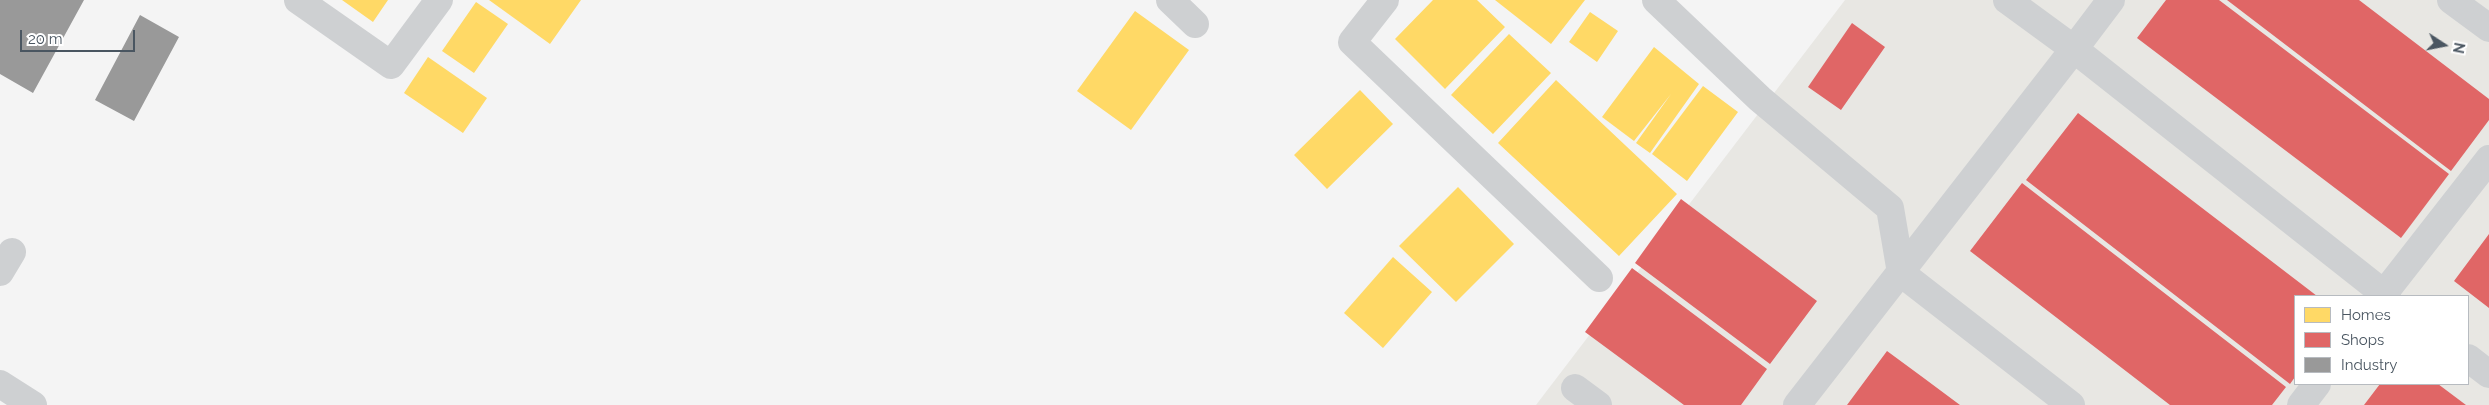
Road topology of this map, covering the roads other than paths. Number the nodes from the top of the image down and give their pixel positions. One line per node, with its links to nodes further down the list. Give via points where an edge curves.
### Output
1 (298, 0): 2 (street, via 391,65)
2 (439, 0)
3 (1170, 0): 9 (street)
4 (1385, 0): 14 (street, via 1352,42)
5 (1656, 0): 13 (street, via 1760,100 1890,208)
6 (2007, 0): 11 (street)
7 (2111, 0): 11 (street)
8 (2451, 0): 10 (street)
9 (1195, 24)
10 (2489, 28)
11 (2074, 49): 13 (street); 15 (street)
12 (2489, 159): 15 (street)
13 (1901, 273): 23 (street); 24 (street)
14 (1599, 278)
15 (2385, 295)
16 (2469, 359): 17 (street)
17 (2489, 374)
18 (0, 384): 21 (street)
19 (2316, 385): 25 (street)
20 (1575, 388): 22 (street)
21 (33, 405)
22 (1598, 405)
23 (1797, 405)
24 (2071, 405)
25 (2301, 405)

